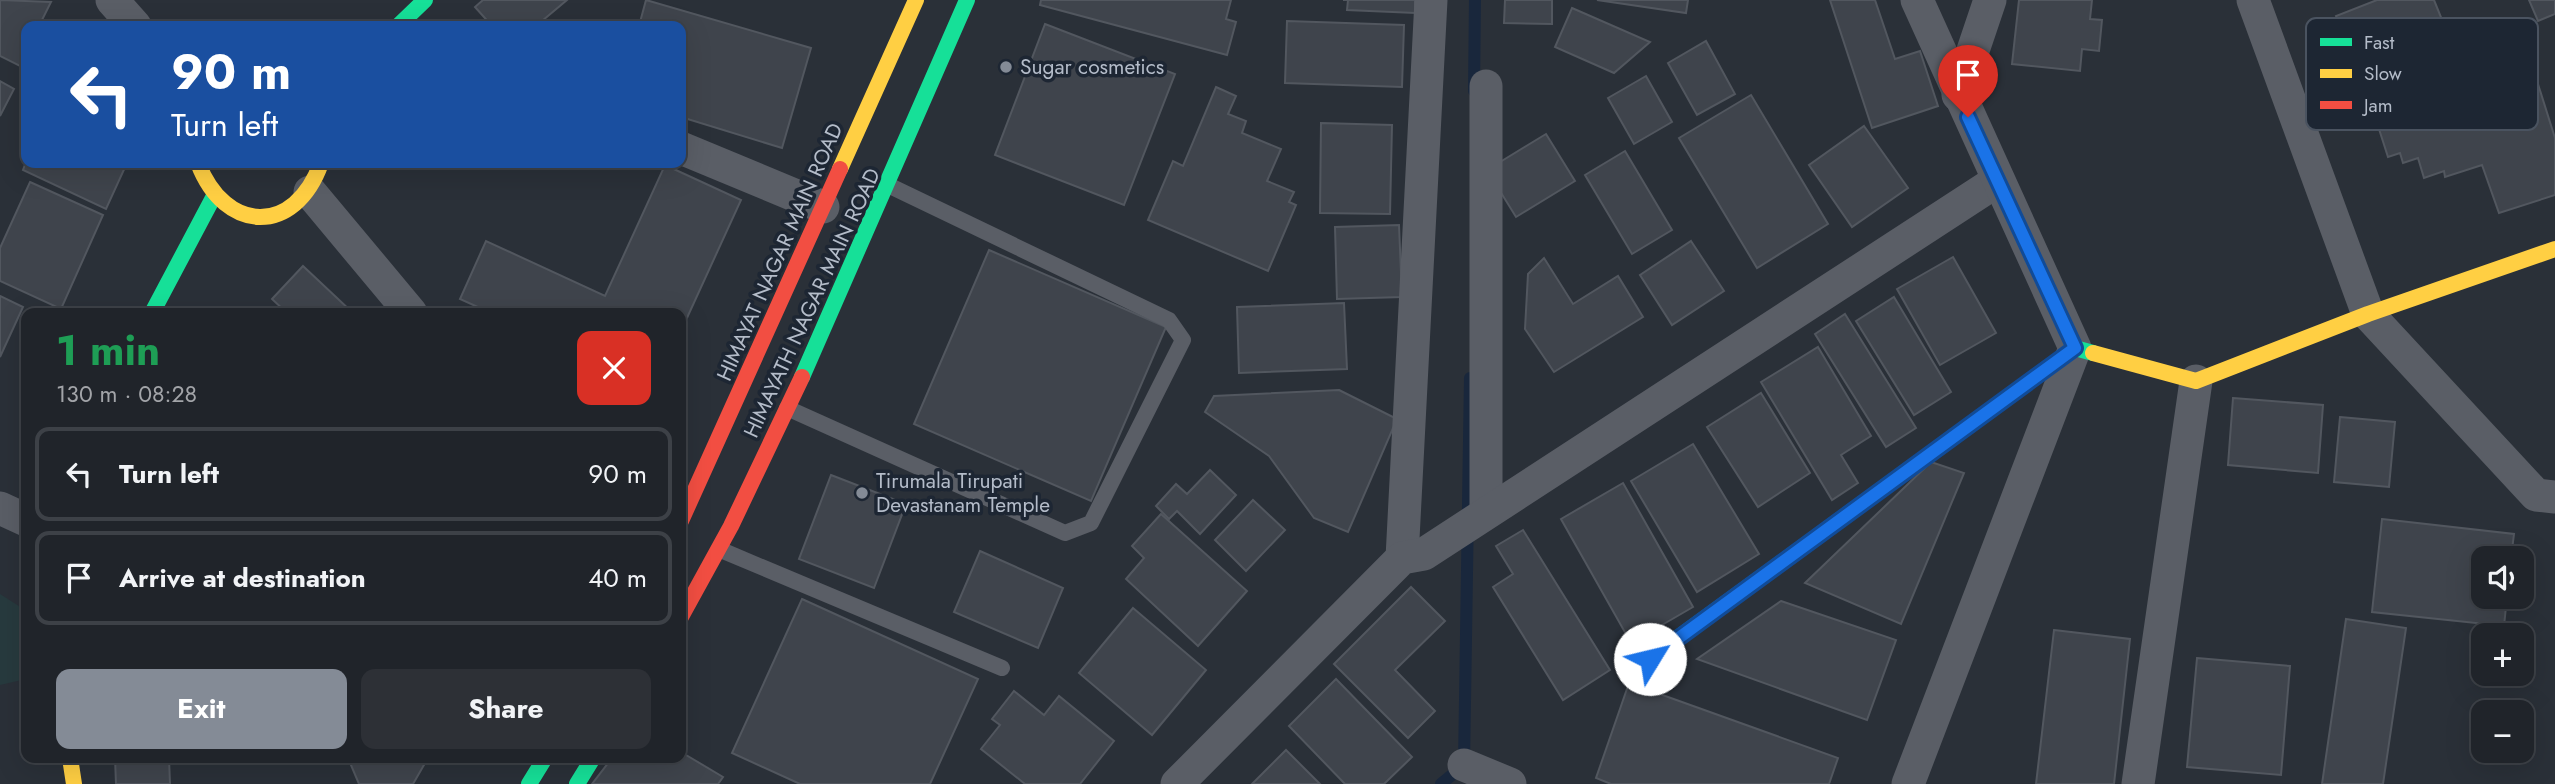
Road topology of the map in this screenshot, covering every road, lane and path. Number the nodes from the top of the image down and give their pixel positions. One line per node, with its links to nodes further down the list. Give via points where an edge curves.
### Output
1 (112, 0): 9 (street)
2 (425, 0): 10 (street)
3 (916, 0): 19 (street, HIMAYAT NAGAR MAIN ROAD)
4 (967, 0): 17 (street, HIMAYATH NAGAR MAIN ROAD)
5 (1431, 0): 33 (street)
6 (1917, 0): 12 (street)
7 (1990, 0): 12 (street)
8 (2253, 0): 23 (street)
9 (131, 21)
10 (403, 21)
11 (1486, 86): 30 (street)
12 (1958, 95): 16 (street)
13 (686, 150): 19 (street)
14 (200, 168): 18 (street)
15 (316, 177): 18 (street, via 298,205 281,214 238,214); 22 (street)
16 (1997, 181): 24 (street); 30 (street)
17 (890, 186): 26 (street, HIMAYATH NAGAR MAIN ROAD); 26 (lane, via 1169,320 1182,340 1091,523 1065,533)
18 (214, 196): 21 (street)
19 (823, 206): 27 (street, HIMAYAT NAGAR MAIN ROAD)
20 (2555, 249): 23 (street)
21 (155, 308)
22 (408, 308)
23 (2368, 314): 25 (street); 28 (street, via 2536,495)
24 (2075, 348): 25 (street); 35 (street); 46 (street)
25 (2196, 381): 47 (street)
26 (787, 408): 32 (street, HIMAYATH NAGAR MAIN ROAD)
27 (689, 483)
28 (2555, 497)
29 (0, 508): 31 (street)
30 (1486, 512): 33 (street)
31 (21, 518)
32 (721, 550): 34 (street, HIMAYATH NAGAR MAIN ROAD); 36 (lane)
33 (1413, 556): 44 (street)
34 (686, 609)
35 (1650, 659)
36 (1002, 668)
37 (71, 763): 41 (street)
38 (542, 763): 42 (street)
39 (590, 763): 43 (street)
40 (1464, 765): 45 (street)
41 (74, 784)
42 (529, 784)
43 (577, 784)
44 (1177, 784)
45 (1510, 784)
46 (1908, 784)
47 (2138, 784)

